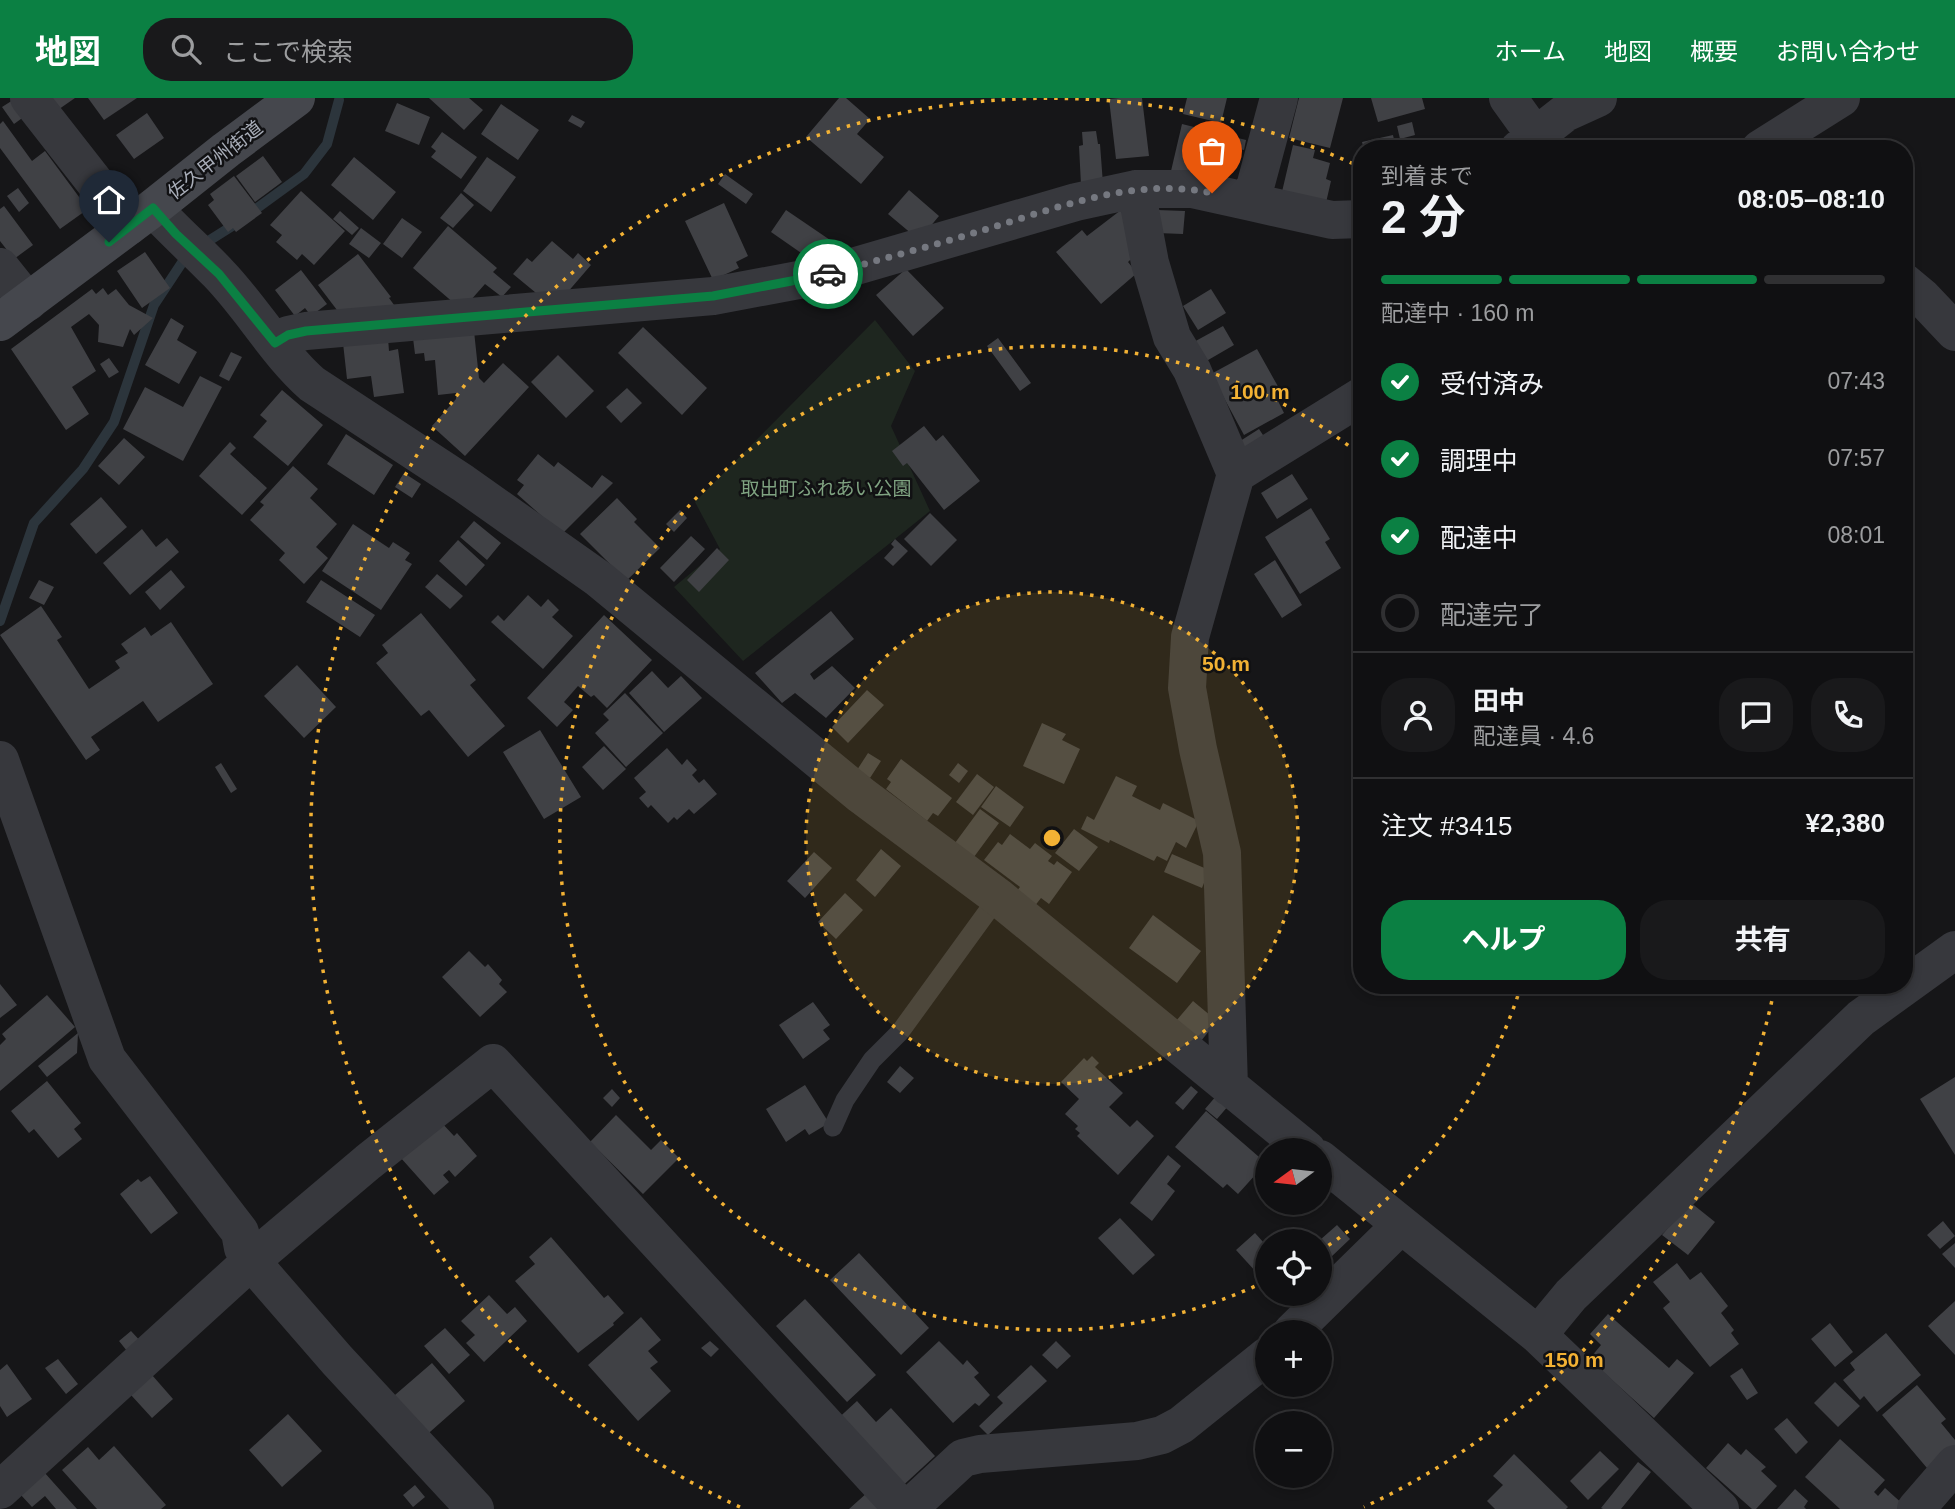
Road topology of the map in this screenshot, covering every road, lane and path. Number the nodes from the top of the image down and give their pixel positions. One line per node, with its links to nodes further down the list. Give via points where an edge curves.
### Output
1 (29, 98): 12 (street)
2 (296, 98): 12 (street, 佐久甲州街道)
3 (1279, 98): 11 (street)
4 (1508, 98): 7 (street)
5 (1598, 98): 8 (street, via 1565,113)
6 (1841, 98): 9 (street)
7 (1526, 140)
8 (1531, 140)
9 (1774, 140)
10 (1136, 189): 11 (street, via 1192,189); 18 (street, via 825,275 713,296 306,331); 20 (street, via 1150,263 1172,337 1192,370)
11 (1251, 202): 13 (street, via 1332,220)
12 (141, 217): 16 (street, 佐久甲州街道); 18 (street, via 176,234 219,274)
13 (1353, 219)
14 (0, 267): 16 (street)
15 (1913, 290): 17 (street)
16 (14, 312)
17 (1955, 332)
18 (275, 343): 22 (street, via 312,384 599,579 861,795)
19 (1353, 402): 20 (street)
20 (1236, 474): 26 (street, via 1190,637 1187,688 1222,853)
21 (1, 758): 31 (street, via 107,1059 240,1232)
22 (998, 897): 26 (street); 27 (lane, via 900,1032 872,1060)
23 (1955, 950): 24 (street)
24 (1913, 980)
25 (1894, 994): 33 (street, via 1861,1018 1571,1295)
26 (1229, 1087): 28 (street)
27 (832, 1127)
28 (1292, 1138)
29 (1332, 1169): 30 (street)
30 (1401, 1225): 32 (street); 33 (street)
31 (251, 1261): 36 (street); 37 (street); 38 (street, via 493,1063)
32 (1304, 1320)
33 (1538, 1335): 39 (street)
34 (1255, 1366): 38 (street, via 1162,1435 963,1458)
35 (1955, 1464): 40 (street)
36 (0, 1490)
37 (475, 1509)
38 (905, 1509)
39 (1720, 1509)
40 (1916, 1509)

